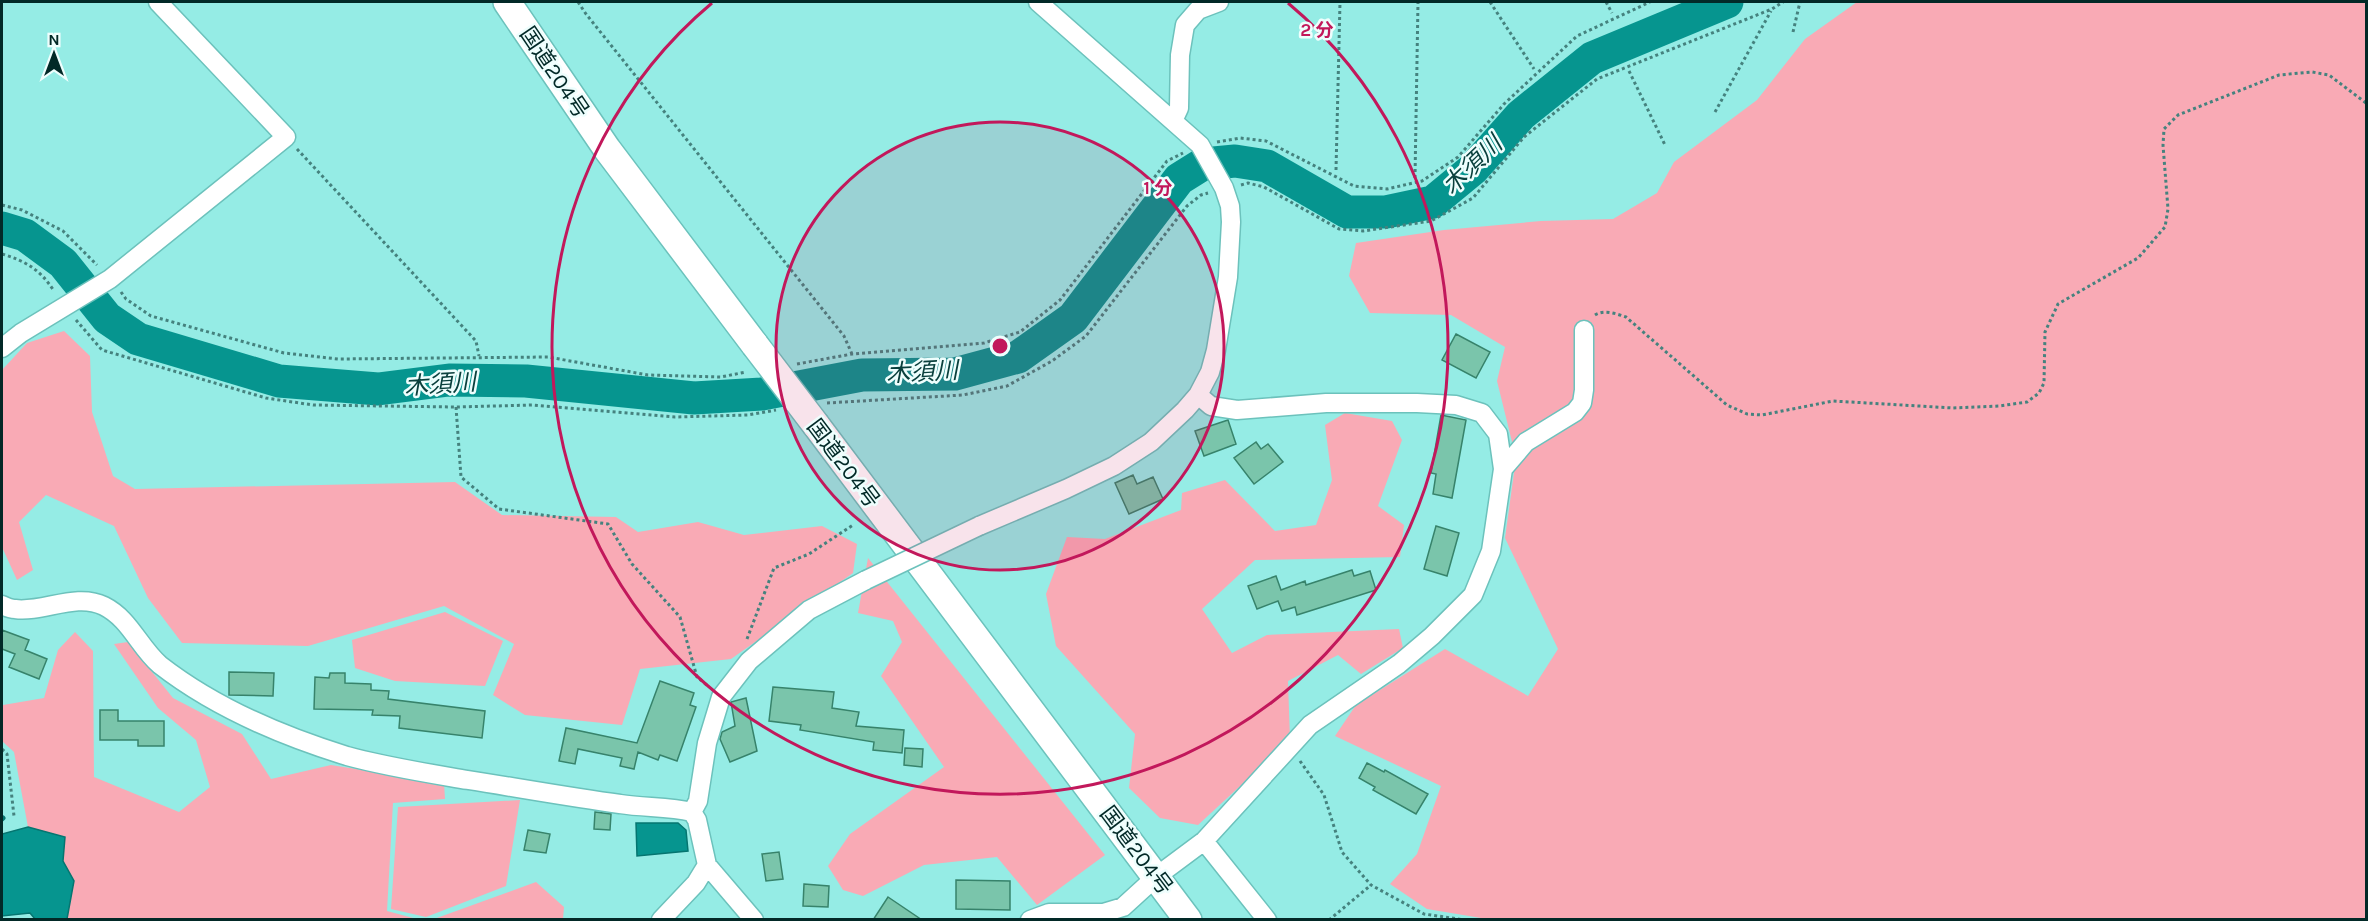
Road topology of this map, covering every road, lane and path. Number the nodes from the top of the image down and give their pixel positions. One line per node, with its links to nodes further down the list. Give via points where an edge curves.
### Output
1 (158, 2): 21 (street)
2 (507, 2): 35 (highway, 国道204号)
3 (578, 2): 33 (path, via 844,336)
4 (1038, 2): 20 (street)
5 (1219, 2): 20 (street, via 1198,10 1185,25 1179,108)
6 (1340, 2): 24 (path)
7 (1418, 2): 25 (path)
8 (1490, 2): 16 (path)
9 (1606, 2): 14 (path)
10 (1650, 2): 22 (path, via 1577,36 1504,104 1458,157 1422,181 1387,189 1354,186 1266,141 1240,138)
11 (1783, 2): 13 (path)
12 (1800, 2): 15 (path)
13 (1772, 9): 19 (path); 26 (path, via 1597,79 1524,137 1473,198 1431,221 1363,231 1339,229 1264,187 1248,183)
14 (1612, 13)
15 (1793, 32)
16 (1534, 69)
17 (1629, 71): 23 (path)
18 (2367, 103): 31 (path, via 2329,75 2312,72 2279,75 2178,115 2164,129 2168,209 2165,227 2138,258 2058,304 2045,332 2044,383 2027,402 1953,408 1833,401 1762,415 1747,414 1727,405 1626,317 1599,312)
19 (1715, 112)
20 (1173, 121): 22 (street)
21 (286, 137): 29 (street); 34 (path, via 476,341)
22 (1200, 145): 26 (street); 33 (path, via 1167,161 1060,300 1020,332 984,344)
23 (1665, 145)
24 (1336, 170)
25 (1415, 178)
26 (1224, 188): 37 (street, via 1232,222 1228,277 1216,350); 40 (path, via 1201,195 1187,206 1086,336 1052,362 1007,386)
27 (2, 205): 29 (path, via 22,210 63,231)
28 (2, 254): 30 (path, via 25,261 47,281)
29 (110, 279): 30 (street); 34 (path, via 126,299 151,316 284,353 338,359)
30 (65, 308): 32 (street); 38 (path, via 102,350 266,398 313,405)
31 (1584, 330): 41 (street, via 1582,403 1575,412 1526,442)
32 (2, 348)
33 (852, 354): 36 (path)
34 (479, 356): 35 (path, via 548,357 648,375 721,377)
35 (755, 358): 40 (highway, 国道204号, bridge)
36 (787, 366)
37 (1198, 395): 41 (street, via 1211,406 1237,410 1326,403 1456,405 1482,413 1498,435); 44 (street, bridge, via 1151,442 1114,466 979,526 809,610)
38 (456, 407): 39 (path, via 533,405 675,417 748,415); 45 (path, via 461,477 500,509 608,524 632,564 681,616 698,677)
39 (781, 409)
40 (821, 414): 52 (highway, 国道204号)
41 (1503, 469): 46 (street, via 1491,551 1473,595 1399,664 1310,725)
42 (854, 525): 44 (path, via 809,554 774,568 747,639)
43 (2, 606): 48 (street, via 15,610 87,601 102,605 120,615 157,662 186,685 290,735 346,755 390,767 558,795)
44 (749, 661): 45 (street)
45 (721, 697): 48 (street, via 706,743)
46 (1290, 747): 50 (street); 53 (path, via 1324,795 1342,852)
47 (2, 748): 49 (path, via 7,753)
48 (693, 812): 51 (street)
49 (14, 816)
50 (1204, 840): 52 (street); 58 (street)
51 (707, 865): 54 (street, via 696,883); 55 (street)
52 (1157, 876): 56 (street, via 1123,907 1103,913 1049,913); 57 (highway, 国道204号)
53 (1371, 885): 59 (path); 60 (path, via 1424,914)
54 (661, 920)
55 (754, 920)
56 (1030, 920)
57 (1188, 920)
58 (1268, 920)
59 (1329, 920)
60 (1465, 920)

